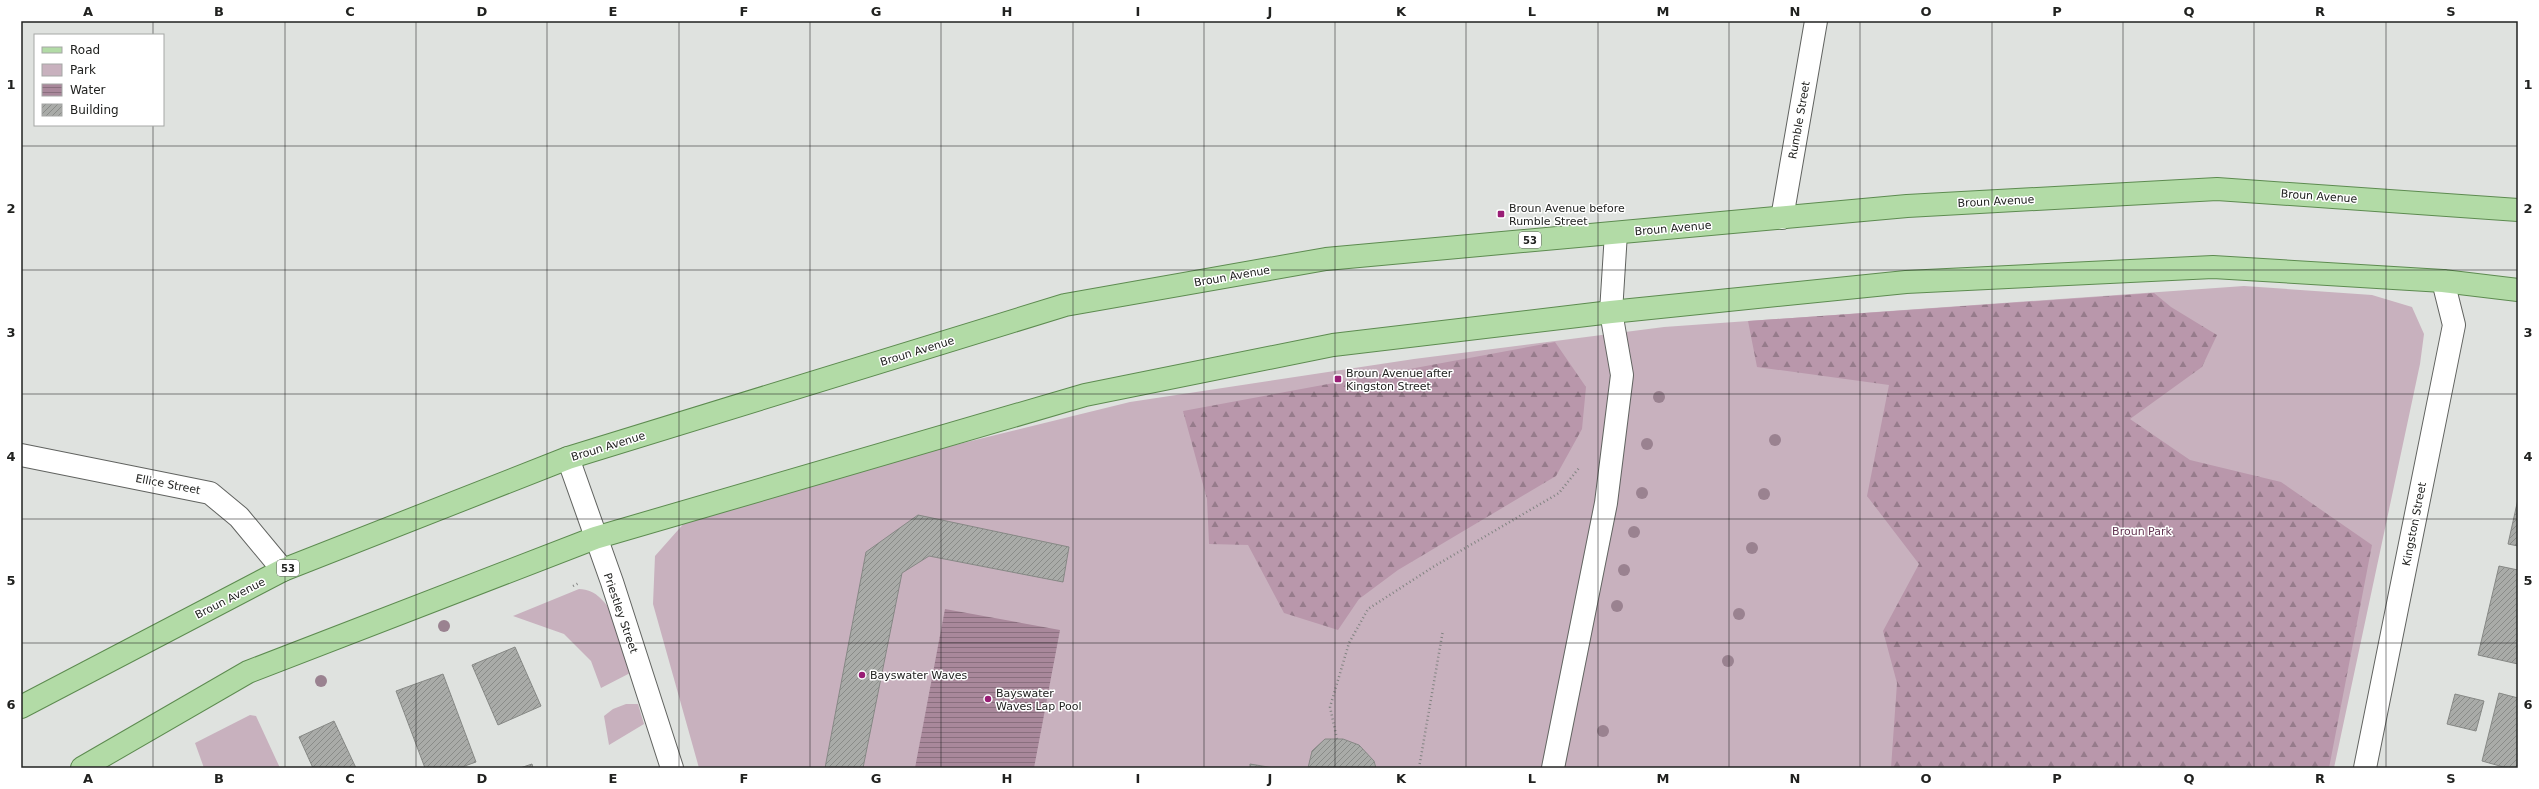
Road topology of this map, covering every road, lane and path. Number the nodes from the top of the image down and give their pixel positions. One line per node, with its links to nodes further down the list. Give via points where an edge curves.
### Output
1 (1816, 21): 3 (street, Rumble Street)
2 (2518, 210): 3 (main road, Broun Avenue / 53, via 2217,189 1907,206)
3 (1782, 218): 4 (main road, Broun Avenue / 53)
4 (1616, 233): 7 (street); 9 (main road, Broun Avenue / 53, via 1326,259 1065,305)
5 (2443, 281): 6 (main road); 7 (main road, via 2213,267 1906,282); 20 (street, Kingston Street, via 2454,325)
6 (2518, 290)
7 (1611, 312): 11 (main road, via 1333,345 1085,395); 19 (street, via 1622,375 1609,480)
8 (21, 455): 12 (street, Ellice Street, via 210,492 240,517)
9 (568, 458): 11 (street, Priestley Street); 12 (main road, Broun Avenue / 53)
10 (1581, 466): 15 (path, via 1559,492 1433,566 1368,609 1349,643 1330,707)
11 (595, 538): 16 (main road, via 248,672); 17 (street, Priestley Street, via 612,582)
12 (283, 570): 14 (main road, Broun Avenue / 53)
13 (1443, 630): 18 (path)
14 (21, 707)
15 (1337, 739)
16 (82, 768)
17 (672, 768)
18 (1419, 768)
19 (1553, 768)
20 (2365, 768)

